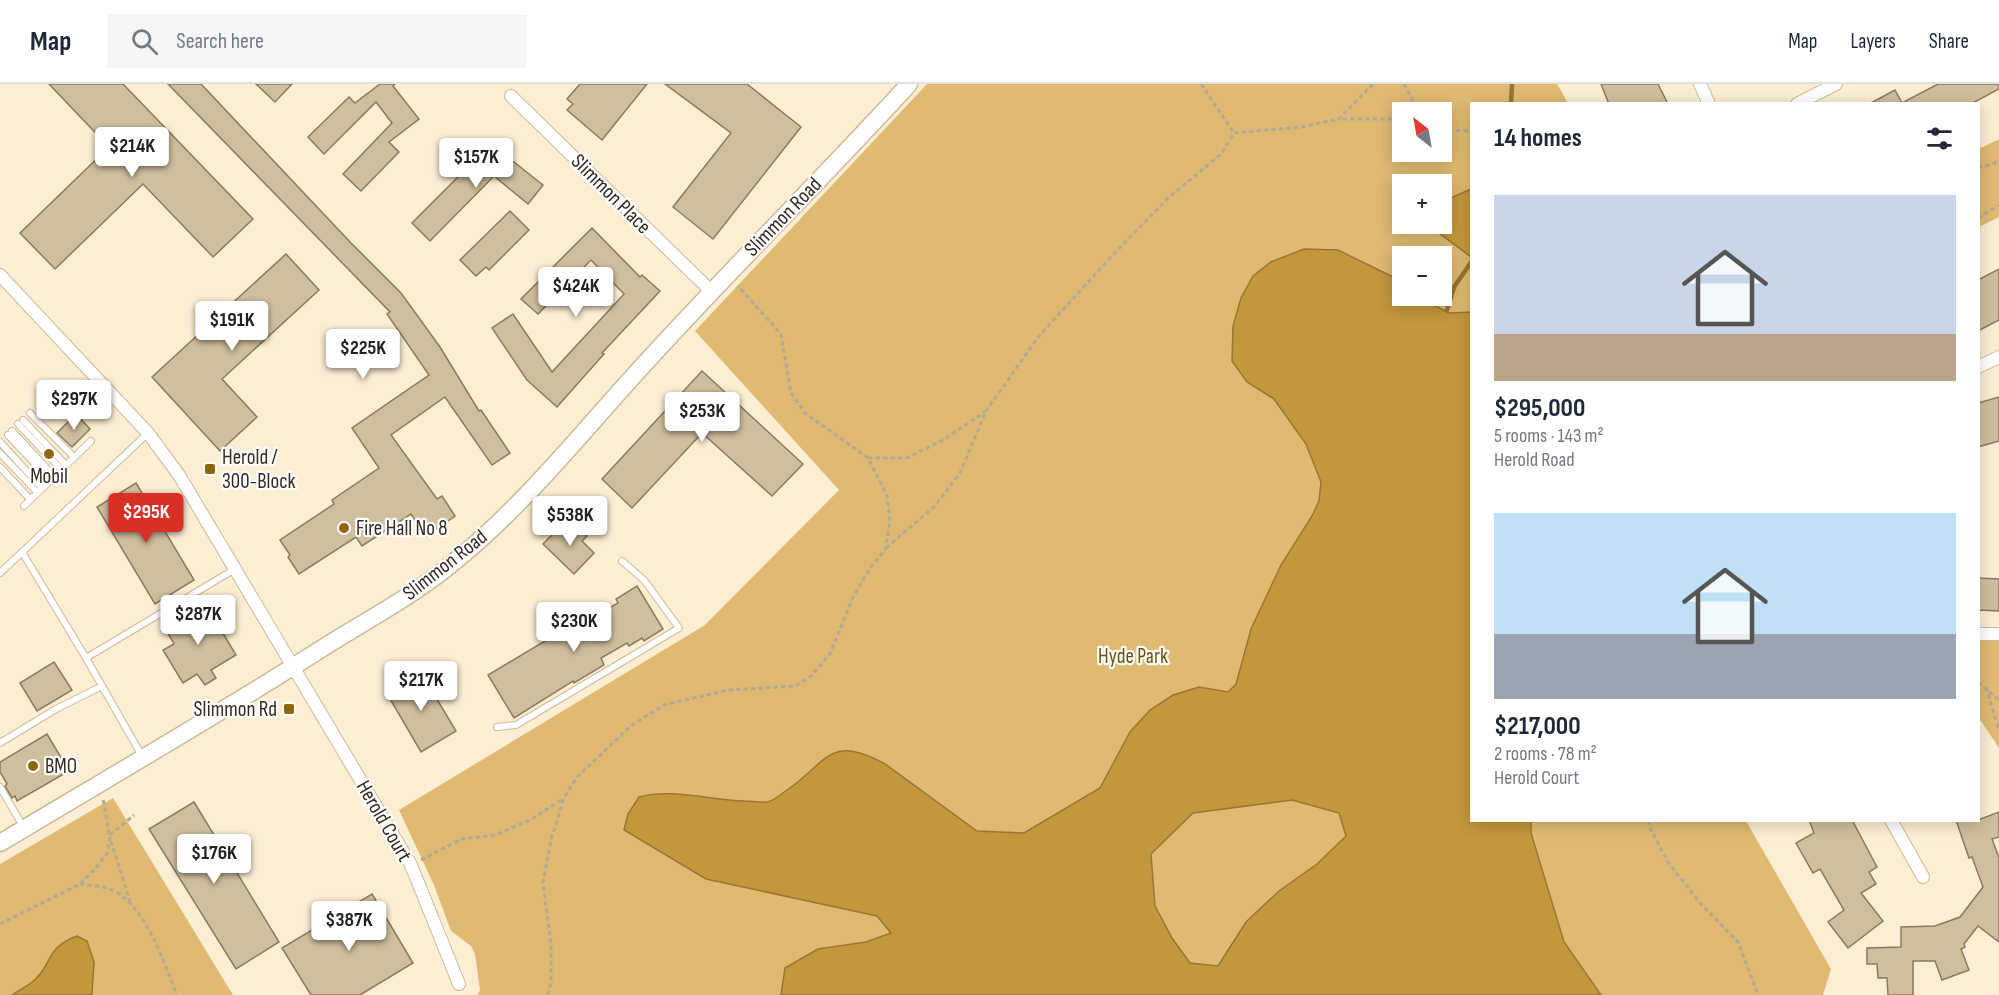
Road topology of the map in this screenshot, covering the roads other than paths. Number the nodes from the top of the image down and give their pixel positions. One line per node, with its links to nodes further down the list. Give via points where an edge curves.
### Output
1 (909, 84): 8 (street, Slimmon Road)
2 (1700, 84): 5 (street)
3 (1836, 84): 6 (street)
4 (511, 96): 8 (street, Slimmon Place)
5 (1708, 102)
6 (1801, 102)
7 (3, 283): 14 (street, Herold Court)
8 (712, 292): 32 (street, Slimmon Road, via 483,537 419,589)
9 (1999, 357): 10 (street)
10 (1980, 366)
11 (30, 413): 18 (lane)
12 (20, 422): 20 (lane)
13 (10, 433): 21 (lane)
14 (148, 433): 25 (lane); 27 (street, Herold Court, via 179,475)
15 (91, 441): 18 (lane)
16 (0, 442): 22 (lane)
17 (0, 453): 22 (lane)
18 (74, 457): 20 (lane)
19 (0, 467): 23 (lane)
20 (64, 467): 21 (lane)
21 (52, 478): 22 (lane)
22 (40, 490): 23 (lane)
23 (30, 499): 24 (lane)
24 (24, 506)
25 (22, 552): 28 (lane); 31 (lane)
26 (622, 561): 34 (lane, via 644,580 679,628 516,725)
27 (235, 568): 31 (lane); 32 (street, Herold Court)
28 (0, 573)
29 (1980, 634): 30 (street)
30 (1999, 634)
31 (86, 658): 33 (lane)
32 (294, 667): 36 (street, Slimmon Road); 42 (street, Herold Court, via 411,865)
33 (102, 686): 35 (lane); 36 (lane)
34 (497, 727)
35 (0, 743)
36 (143, 757): 39 (street, Slimmon Road)
37 (0, 787): 39 (lane)
38 (1892, 822): 41 (street)
39 (24, 828): 40 (street, Slimmon Road)
40 (0, 843)
41 (1923, 877)
42 (459, 984)

